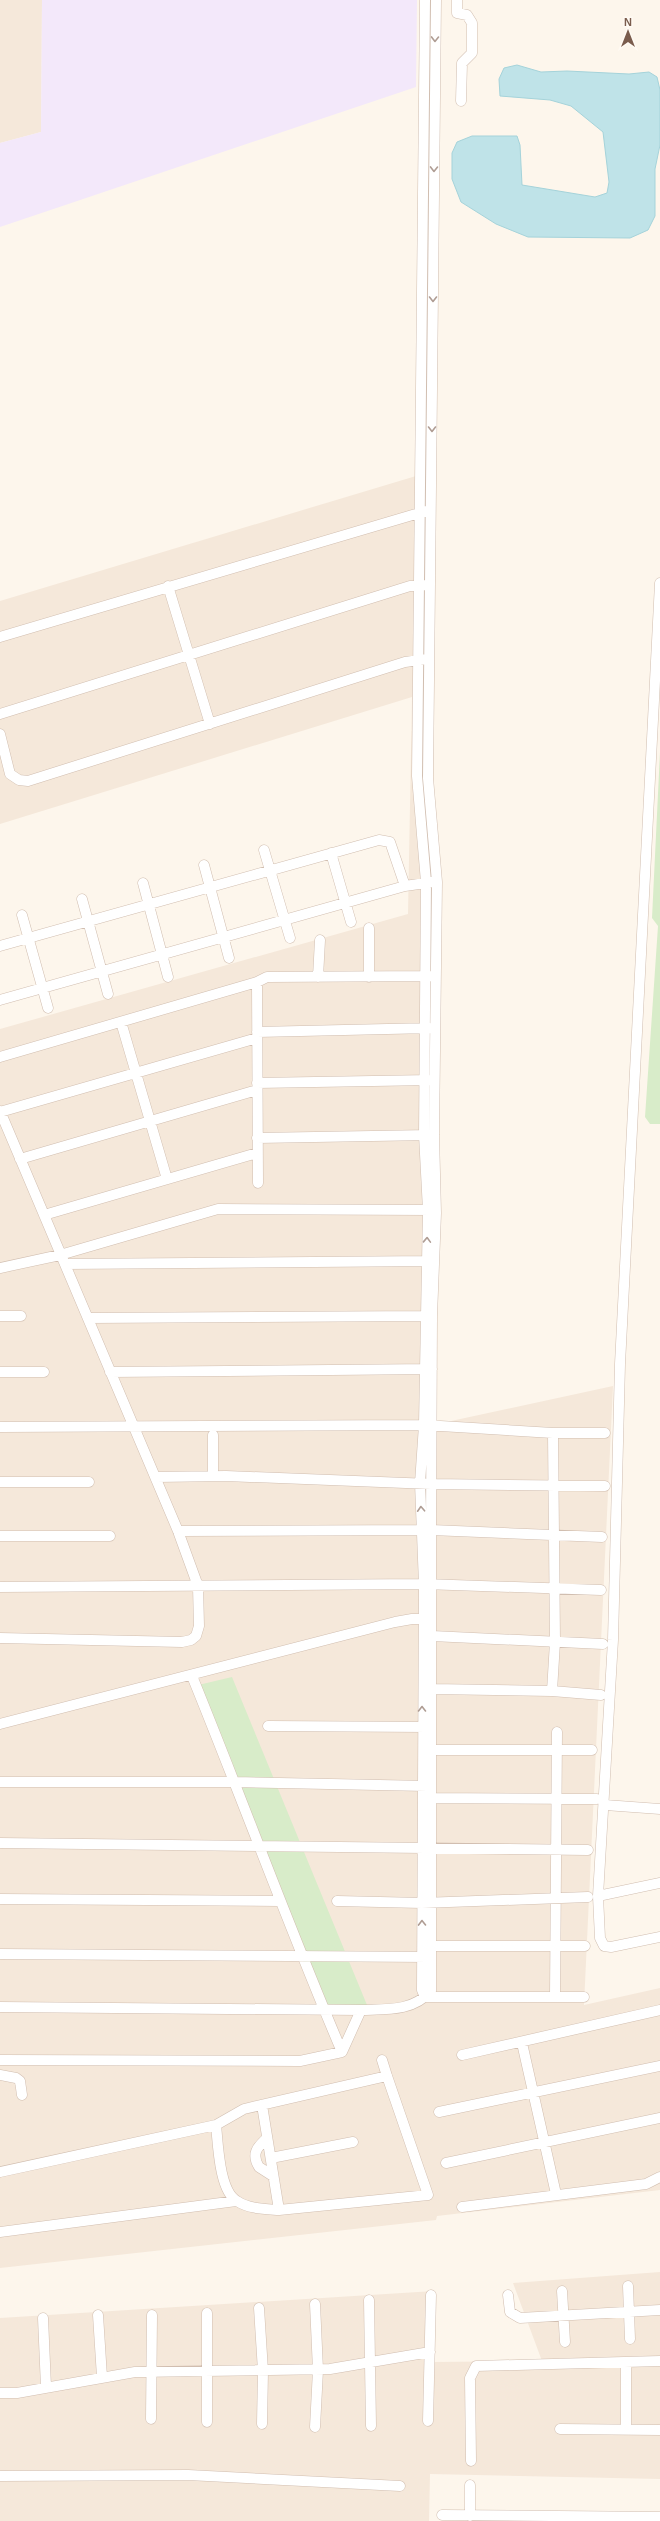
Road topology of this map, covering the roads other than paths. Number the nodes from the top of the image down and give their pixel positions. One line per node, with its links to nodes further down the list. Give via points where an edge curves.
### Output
1 (425, 0): 4 (street)
2 (436, 0): 4 (street, one-way to 4)
3 (457, 0): 5 (street, via 457,13 467,15 472,23 472,54 462,63)
4 (429, 92): 6 (street); 7 (street, one-way to 7)
5 (461, 102)
6 (422, 222): 7 (street); 8 (street)
7 (433, 222): 9 (street, one-way to 9)
8 (421, 446): 9 (street); 11 (street)
9 (432, 446): 10 (street)
10 (432, 510): 11 (street); 14 (street)
11 (421, 512): 13 (street); 15 (street)
12 (660, 583): 131 (street, via 620,1364 613,1640)
13 (420, 585): 14 (street); 17 (street); 18 (street)
14 (431, 585): 19 (street)
15 (168, 586): 16 (street); 17 (street)
16 (0, 637)
17 (189, 655): 20 (street); 21 (street)
18 (420, 659): 19 (street); 21 (street); 27 (street, via 417,776)
19 (431, 659): 27 (street, via 428,778)
20 (0, 714)
21 (210, 724): 22 (street, via 28,781 19,780 10,774)
22 (0, 734)
23 (264, 850): 26 (street)
24 (331, 853): 26 (street); 29 (street, via 386,840 390,842); 32 (street)
25 (204, 865): 30 (street)
26 (270, 870): 30 (street); 35 (street)
27 (431, 882): 29 (street); 47 (street)
28 (143, 883): 33 (street)
29 (404, 886): 32 (street)
30 (210, 888): 33 (street); 40 (street)
31 (82, 899): 36 (street)
32 (345, 903): 35 (street); 37 (street)
33 (149, 904): 36 (street); 44 (street)
34 (22, 915): 39 (street)
35 (284, 920): 40 (street); 41 (street)
36 (89, 922): 39 (street); 46 (street)
37 (350, 922)
38 (369, 928): 50 (street)
39 (28, 938): 43 (street); 52 (street)
40 (224, 938): 44 (street); 45 (street)
41 (290, 938)
42 (320, 940): 49 (street)
43 (0, 946)
44 (163, 955): 46 (street); 48 (street)
45 (229, 958)
46 (103, 972): 52 (street); 53 (street)
47 (430, 976): 50 (street); 57 (street)
48 (168, 977)
49 (318, 977): 50 (street); 51 (street, via 266,977)
50 (369, 977)
51 (257, 982): 56 (street); 58 (street)
52 (42, 988): 54 (street); 55 (street)
53 (108, 994)
54 (0, 1000)
55 (48, 1008)
56 (121, 1022): 59 (street); 60 (street)
57 (430, 1028): 58 (street); 61 (street)
58 (257, 1035): 60 (street); 62 (street)
59 (0, 1057)
60 (136, 1073): 63 (street); 64 (street)
61 (430, 1080): 62 (street); 65 (street)
62 (257, 1086): 64 (street); 66 (street)
63 (0, 1111): 68 (street)
64 (150, 1121): 68 (street); 69 (street)
65 (429, 1135): 66 (street); 71 (street)
66 (258, 1138): 67 (street)
67 (258, 1153): 69 (street); 70 (street)
68 (20, 1159): 72 (street)
69 (167, 1180): 72 (street)
70 (258, 1183)
71 (436, 1212): 73 (street, via 218,1209); 74 (street)
72 (44, 1215): 73 (street)
73 (60, 1254): 75 (street); 76 (street)
74 (430, 1262): 75 (street); 79 (street)
75 (65, 1264): 80 (street)
76 (0, 1268)
77 (0, 1316): 78 (street)
78 (21, 1316)
79 (429, 1316): 80 (street); 81 (street)
80 (88, 1318): 84 (street)
81 (428, 1368): 84 (street); 85 (street)
82 (0, 1372): 83 (street)
83 (44, 1372)
84 (110, 1372): 86 (street)
85 (428, 1425): 86 (street); 88 (street); 95 (street); 96 (street)
86 (133, 1426): 87 (street); 92 (street)
87 (0, 1427)
88 (553, 1433): 89 (street); 97 (street)
89 (605, 1433)
90 (213, 1435): 91 (street)
91 (213, 1476): 92 (street); 95 (street)
92 (156, 1477): 100 (street)
93 (0, 1482): 94 (street)
94 (89, 1482)
95 (420, 1483): 96 (street); 99 (street, one-way to 95)
96 (431, 1484): 97 (street); 99 (street)
97 (553, 1484): 98 (street); 101 (street)
98 (605, 1486)
99 (426, 1530): 100 (street); 101 (street); 105 (street)
100 (178, 1531): 106 (street)
101 (553, 1535): 104 (street); 108 (street)
102 (0, 1536): 103 (street)
103 (110, 1536)
104 (602, 1537)
105 (427, 1584): 106 (street); 108 (street); 110 (street)
106 (198, 1586): 107 (street); 112 (street, via 199,1626 196,1636 191,1640 182,1642)
107 (0, 1587)
108 (554, 1588): 109 (street); 113 (street)
109 (601, 1590)
110 (427, 1619): 111 (street); 115 (street, via 395,1622); 121 (street, one-way to 110)
111 (432, 1636): 113 (street); 116 (street)
112 (0, 1638)
113 (554, 1642): 114 (street); 117 (street)
114 (603, 1644)
115 (192, 1676): 119 (street); 127 (street)
116 (432, 1689): 117 (street); 121 (street)
117 (552, 1692): 118 (street)
118 (601, 1695)
119 (0, 1724)
120 (268, 1726): 121 (street)
121 (427, 1727): 123 (street)
122 (557, 1732): 124 (street)
123 (427, 1750): 124 (street); 128 (street)
124 (556, 1750): 125 (street); 130 (street)
125 (592, 1750)
126 (0, 1782): 127 (street)
127 (236, 1782): 128 (street); 134 (street)
128 (426, 1786): 129 (street)
129 (427, 1798): 130 (street); 135 (street)
130 (557, 1798): 131 (street); 136 (street)
131 (601, 1802): 132 (street); 139 (street)
132 (660, 1809)
133 (0, 1843): 134 (street)
134 (258, 1845): 135 (street); 143 (street)
135 (427, 1847): 136 (street); 145 (street)
136 (555, 1848): 137 (street); 140 (street)
137 (588, 1850)
138 (660, 1883): 139 (street)
139 (598, 1896): 146 (street, via 600,1938 604,1946 611,1947)
140 (555, 1897): 141 (street); 145 (street); 148 (street)
141 (588, 1897)
142 (0, 1899): 143 (street)
143 (280, 1901): 151 (street)
144 (337, 1901): 145 (street)
145 (426, 1902): 147 (street)
146 (660, 1937)
147 (427, 1946): 148 (street); 152 (street)
148 (555, 1946): 149 (street); 154 (street)
149 (585, 1946)
150 (0, 1954): 151 (street)
151 (303, 1956): 152 (street); 157 (street)
152 (427, 1957): 153 (street, via 422,1990)
153 (425, 1997): 154 (street); 158 (street, via 407,2008)
154 (555, 1997): 155 (street)
155 (584, 1998)
156 (0, 2007): 157 (street)
157 (324, 2008): 158 (street); 161 (street)
158 (361, 2010): 161 (street)
159 (660, 2010): 160 (street)
160 (522, 2043): 162 (street); 168 (street)
161 (342, 2052): 163 (street, via 300,2062)
162 (462, 2055)
163 (0, 2060)
164 (382, 2060): 167 (street)
165 (660, 2066): 168 (street)
166 (0, 2076): 169 (street, via 20,2081)
167 (387, 2076): 170 (street); 185 (street, via 428,2195)
168 (534, 2093): 171 (street); 176 (street)
169 (22, 2095)
170 (262, 2105): 173 (street, via 244,2109); 174 (street)
171 (439, 2112)
172 (660, 2118): 176 (street)
173 (216, 2125): 179 (street); 183 (street, via 222,2174 227,2188)
174 (267, 2138): 177 (street); 180 (street, via 255,2153 259,2167)
175 (353, 2142): 177 (street)
176 (544, 2143): 178 (street); 182 (street)
177 (270, 2158): 180 (street)
178 (446, 2163)
179 (0, 2172)
180 (274, 2176): 185 (street)
181 (660, 2177): 182 (street, via 646,2184)
182 (556, 2194): 184 (street)
183 (236, 2201): 185 (street, via 256,2208); 186 (street)
184 (462, 2207)
185 (279, 2210)
186 (0, 2232)
187 (628, 2286): 195 (street)
188 (562, 2291): 199 (street)
189 (431, 2295): 203 (street)
190 (508, 2295): 199 (street, via 513,2316 520,2318)
191 (369, 2300): 205 (street)
192 (316, 2304): 207 (street)
193 (259, 2308): 210 (street)
194 (660, 2310): 195 (street)
195 (629, 2312): 199 (street); 201 (street)
196 (207, 2313): 209 (street)
197 (98, 2315): 211 (street)
198 (152, 2315): 208 (street)
199 (564, 2315): 202 (street)
200 (43, 2318): 212 (street)
201 (630, 2339)
202 (565, 2342)
203 (430, 2352): 205 (street); 215 (street)
204 (660, 2361): 206 (street)
205 (372, 2362): 207 (street); 218 (street)
206 (626, 2362): 221 (street); 223 (street, via 476,2366 470,2378)
207 (318, 2370): 210 (street); 219 (street)
208 (152, 2371): 209 (street); 211 (street); 214 (street)
209 (208, 2371): 210 (street); 216 (street)
210 (263, 2371): 217 (street)
211 (102, 2377): 212 (street)
212 (46, 2387): 213 (street)
213 (0, 2394)
214 (151, 2419)
215 (428, 2421)
216 (207, 2422)
217 (262, 2424)
218 (371, 2426)
219 (315, 2428)
220 (560, 2428): 221 (street)
221 (626, 2429): 222 (street)
222 (660, 2430)
223 (470, 2461)
224 (0, 2476): 226 (street, via 188,2475)
225 (470, 2485): 228 (street)
226 (400, 2486)
227 (442, 2515): 228 (street)
228 (470, 2516): 229 (street)
229 (660, 2517)

